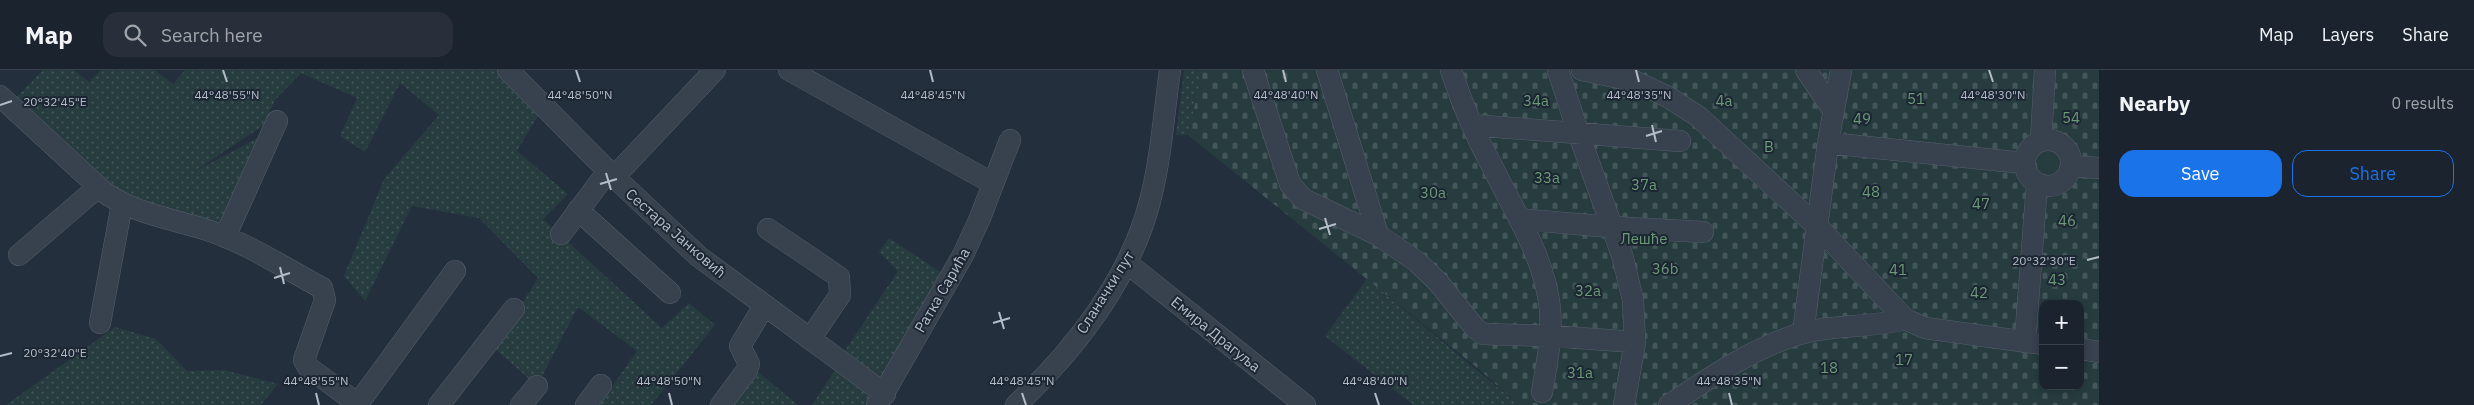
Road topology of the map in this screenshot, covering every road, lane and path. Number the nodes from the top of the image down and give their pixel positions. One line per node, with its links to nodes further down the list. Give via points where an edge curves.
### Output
1 (508, 70): 25 (street, Сестара Јанковић)
2 (715, 70): 25 (street)
3 (789, 70): 26 (street)
4 (1170, 70): 40 (street, Сланачки пут, via 1152,193)
5 (1253, 70): 37 (street, via 1290,184 1303,199 1316,207)
6 (1326, 70): 37 (street)
7 (1451, 70): 16 (street)
8 (1558, 70): 17 (street)
9 (1582, 70): 32 (street, via 1634,81 1699,117)
10 (1806, 70): 14 (street)
11 (1841, 70): 14 (street)
12 (2045, 70): 20 (street)
13 (0, 96): 28 (street)
14 (1833, 110): 21 (street)
15 (277, 121): 38 (street)
16 (1472, 125): 17 (street); 31 (street)
17 (1578, 132): 19 (street); 33 (street)
18 (1010, 140): 26 (street, Ратка Сарића)
19 (1680, 141)
20 (2041, 141): 22 (street, via 2030,148); 23 (street, via 2051,140 2064,146)
21 (1828, 143): 22 (street); 32 (street)
22 (2024, 162): 27 (street, via 2028,176)
23 (2071, 166): 24 (street); 27 (street, via 2059,184)
24 (2099, 168)
25 (611, 174): 30 (street); 43 (street, Сестара Јанковић, via 698,256)
26 (992, 183): 57 (street, Ратка Сарића, via 963,255)
27 (2038, 184): 51 (street)
28 (98, 186): 29 (street); 39 (street)
29 (122, 204): 38 (street); 46 (street)
30 (578, 210): 36 (street); 42 (street)
31 (1520, 219): 33 (street); 48 (street, via 1544,279 1550,307)
32 (1816, 226): 45 (street); 47 (street)
33 (1611, 227): 35 (street); 50 (street, via 1629,278)
34 (768, 229): 49 (street, via 839,277 840,295)
35 (1702, 232)
36 (561, 234)
37 (1378, 235): 48 (street, via 1416,261 1483,334)
38 (225, 237): 58 (street, via 322,288 324,300 304,360 308,367)
39 (19, 255)
40 (1127, 263): 63 (street, Сланачки пут, via 1077,337 1051,370); 64 (street, Емира Драгуља)
41 (455, 271): 58 (street)
42 (670, 294)
43 (764, 306): 49 (street, Сестара Јанковић); 62 (street, via 740,346 749,364 747,370)
44 (514, 309): 59 (street)
45 (1905, 319): 47 (street); 51 (street, via 1925,328)
46 (100, 323)
47 (1803, 333): 66 (street, via 1750,355)
48 (1551, 336): 50 (street); 56 (street)
49 (810, 339): 57 (street, Сестара Јанковић)
50 (1635, 342): 65 (street)
51 (2034, 343)
52 (2084, 350): 53 (street)
53 (2099, 352)
54 (601, 385): 61 (street)
55 (537, 386): 60 (street)
56 (1542, 392)
57 (881, 399)
58 (358, 404)
59 (439, 405)
60 (521, 405)
61 (586, 405)
62 (720, 405)
63 (1016, 405)
64 (1305, 405)
65 (1624, 405)
66 (1669, 405)

